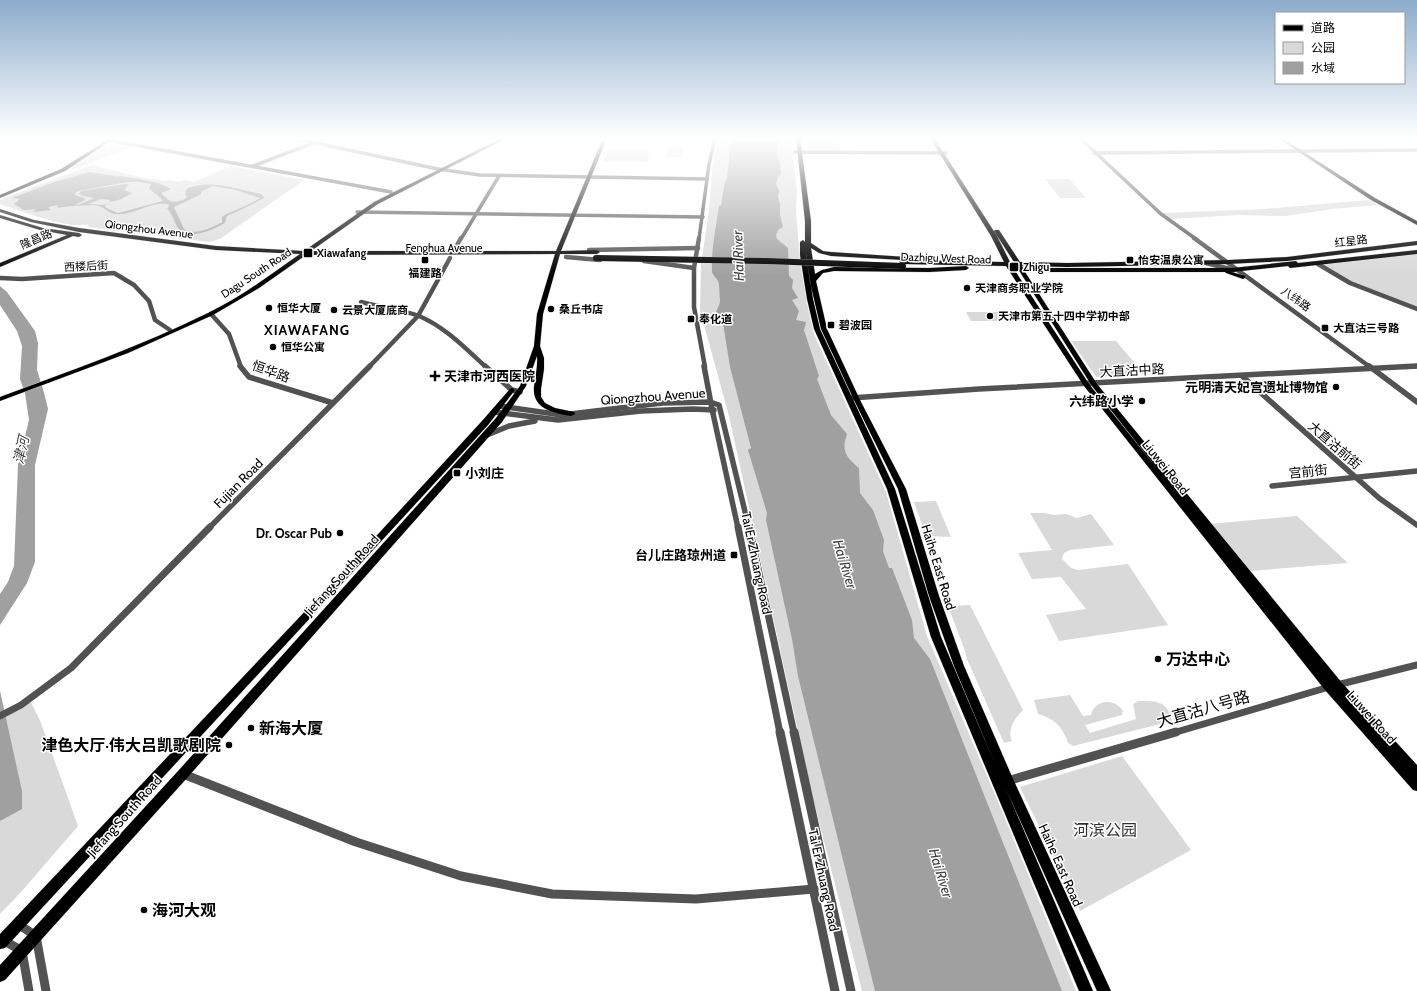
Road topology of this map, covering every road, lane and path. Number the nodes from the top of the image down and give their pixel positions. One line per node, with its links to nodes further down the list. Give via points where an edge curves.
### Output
1 (29, 184): 15 (main road)
2 (348, 184): 14 (street)
3 (408, 184): 14 (main road, Dagu South Road)
4 (411, 184): 17 (main road, Dagu South Road)
5 (494, 184): 18 (street)
6 (585, 184): 19 (main road, Jiefang South Road)
7 (706, 184): 21 (street, Tai Er Zhuang Road)
8 (800, 184): 72 (main road, Haihe East Road, via 804,220 803,255 817,329)
9 (802, 184): 28 (main road, Haihe East Road, via 808,221)
10 (963, 184): 47 (main road, Liuwei Road)
11 (1126, 184): 48 (street, 八纬路, via 1158,215)
12 (1352, 184): 23 (main road)
13 (1356, 184): 22 (main road)
14 (391, 192): 17 (main road, Dagu South Road)
15 (0, 195)
16 (0, 210): 24 (main road, Qiongzhou Avenue, via 33,221)
17 (360, 212): 18 (street); 32 (main road, Dagu South Road); 33 (main road, Dagu South Road)
18 (476, 214): 19 (street); 34 (street)
19 (572, 215): 21 (street); 35 (main road, Jiefang South Road)
20 (0, 216): 25 (main road, Qiongzhou Avenue, via 32,227)
21 (703, 216): 29 (street, Tai Er Zhuang Road)
22 (1417, 219)
23 (1417, 223)
24 (79, 230): 25 (main road, 隆昌路); 33 (main road, Qiongzhou Avenue, via 216,248)
25 (70, 234): 38 (main road, Qiongzhou Avenue); 43 (main road, 隆昌路)
26 (1417, 240): 40 (main road, via 1293,254)
27 (1417, 243): 39 (main road, 红星路)
28 (808, 244): 45 (main road, via 821,252 841,256 944,260); 54 (main road, Haihe East Road)
29 (698, 248): 36 (street); 49 (street, Tai Er Zhuang Road)
30 (1417, 248): 42 (main road, 红星路)
31 (1417, 252): 44 (main road)
32 (306, 253): 33 (main road, Dagu South Road); 34 (main road, Fenghua Avenue)
33 (298, 255): 34 (main road, Fenghua Avenue); 38 (main road, Fenghua Avenue); 57 (main road, Dagu South Road, via 257,287)
34 (452, 255): 35 (main road, Fenghua Avenue); 58 (street, Fujian Road)
35 (557, 255): 36 (main road, Fenghua Avenue); 60 (main road, Jiefang South Road, via 540,314)
36 (566, 255): 37 (main road, Fenghua Avenue); 49 (street, via 580,259 642,261)
37 (597, 255): 45 (main road, Dazhigu West Road, bridge)
38 (291, 257): 59 (main road, Dagu South Road, via 228,301)
39 (1287, 259): 40 (main road, Dazhigu West Road)
40 (1264, 260): 48 (main road, Dazhigu West Road)
41 (1202, 263): 47 (main road, Dazhigu West Road); 48 (main road, Dazhigu West Road); 48 (street)
42 (1294, 263): 46 (main road, Dazhigu West Road)
43 (0, 264)
44 (1318, 264): 46 (main road); 56 (street, via 1350,283)
45 (968, 266): 47 (main road, Dazhigu West Road); 54 (main road, via 929,270 834,269 820,272)
46 (1275, 266): 50 (main road, Dazhigu West Road)
47 (1015, 267): 51 (main road, Dazhigu West Road); 67 (main road, Liuwei Road)
48 (1230, 267): 50 (main road, Dazhigu West Road); 51 (main road, Dazhigu West Road); 52 (street, 八纬路)
49 (694, 268): 75 (street, Tai Er Zhuang Road, via 694,307)
50 (1255, 268): 52 (street, via 1246,271)
51 (1209, 270): 52 (main road)
52 (1245, 277): 61 (street, 八纬路)
53 (0, 278): 59 (street, 西楼后街, via 114,273 134,285 149,301 155,320)
54 (813, 282): 72 (main road, Haihe East Road, via 824,329)
55 (360, 302): 58 (street)
56 (1417, 309)
57 (211, 314): 66 (main road, Dagu South Road, via 126,352); 74 (street, 恒华路, via 226,329 232,339 239,364 249,377)
58 (418, 316): 69 (street, via 435,325); 74 (street, Fujian Road)
59 (170, 330): 66 (main road, Dagu South Road)
60 (537, 346): 69 (main road, Jiefang South Road); 78 (main road, via 541,357 538,400 547,409)
61 (1357, 359): 63 (street); 64 (street)
62 (1417, 368): 64 (street, 大直沽中路)
63 (1372, 369): 64 (street, 大直沽中路); 65 (street, 大直沽中路); 67 (street, 大直沽中路); 73 (street)
64 (1394, 369)
65 (1243, 377): 67 (street, 大直沽中路); 82 (street, 大直沽前街)
66 (48, 379): 68 (main road)
67 (1089, 384): 72 (street, 大直沽中路); 86 (main road, Liuwei Road); 87 (main road, Liuwei Road)
68 (20, 389): 70 (main road); 71 (main road)
69 (516, 391): 76 (main road, Jiefang South Road)
70 (0, 394)
71 (0, 399)
72 (852, 399): 91 (main road, Haihe East Road, via 902,489 949,640); 92 (main road, Haihe East Road, via 890,489 936,637)
73 (1417, 402)
74 (333, 403): 88 (street, Fujian Road, via 71,668 21,705)
75 (711, 406): 77 (street, Qiongzhou Avenue); 78 (street, Qiongzhou Avenue, via 648,405); 79 (street, Qiongzhou Avenue); 94 (street, Tai Er Zhuang Road)
76 (501, 410): 78 (street, Qiongzhou Avenue); 79 (street, Qiongzhou Avenue); 80 (main road, Jiefang South Road); 95 (main road, Jiefang South Road)
77 (721, 411): 103 (street, Tai Er Zhuang Road)
78 (571, 414)
79 (550, 420): 80 (street, via 509,426)
80 (481, 440): 90 (main road, Jiefang South Road)
81 (1417, 471): 82 (street, 宫前街)
82 (1355, 477): 83 (street, 宫前街); 84 (street, 大直沽前街)
83 (1272, 486)
84 (1417, 525)
85 (1417, 665): 86 (street, 大直沽八号路)
86 (1338, 686): 87 (street, 大直沽八号路); 89 (main road, Liuwei Road)
87 (1329, 687): 91 (street, 大直沽八号路); 93 (main road, Liuwei Road)
88 (0, 716)
89 (1417, 773)
90 (183, 774): 94 (street, via 356,842 461,876 552,894 696,899); 96 (main road, Jiefang South Road)
91 (1008, 781): 92 (street, 大直沽八号路); 105 (main road, Haihe East Road)
92 (998, 784): 104 (main road, Haihe East Road)
93 (1417, 786)
94 (814, 889): 102 (street, Tai Er Zhuang Road)
95 (18, 924): 96 (street); 97 (main road, Jiefang South Road)
96 (36, 936): 98 (main road, Jiefang South Road); 101 (street)
97 (1, 941): 98 (street)
98 (22, 951): 99 (main road, Jiefang South Road); 100 (street)
99 (0, 975)
100 (29, 991)
101 (46, 991)
102 (835, 991)
103 (851, 991)
104 (1086, 991)
105 (1104, 991)

